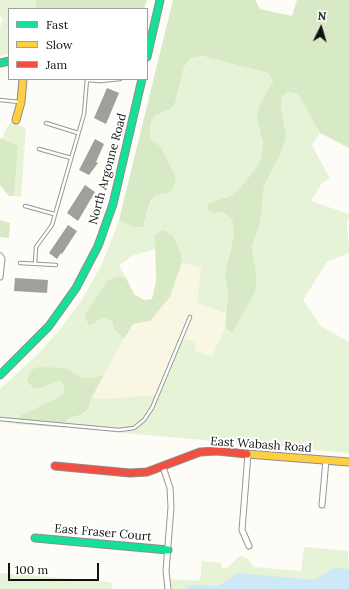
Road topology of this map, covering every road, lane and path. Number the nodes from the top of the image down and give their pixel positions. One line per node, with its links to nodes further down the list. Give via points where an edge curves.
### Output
1 (160, 0): 2 (street)
2 (149, 40)
3 (23, 80): 8 (street)
4 (87, 80): 5 (lane); 11 (lane, via 84,114)
5 (110, 80)
6 (142, 80): 22 (street, North Argonne Road, via 112,204 98,246 76,288 49,326)
7 (0, 100): 8 (lane)
8 (21, 102): 9 (street)
9 (16, 120)
10 (46, 123): 11 (lane)
11 (78, 133): 13 (lane)
12 (39, 149): 13 (lane)
13 (71, 158): 15 (lane)
14 (25, 206): 15 (lane)
15 (54, 214): 18 (lane, via 50,227 36,247)
16 (0, 256): 20 (street)
17 (20, 263): 18 (lane)
18 (35, 264): 19 (lane)
19 (56, 265)
20 (0, 277)
21 (190, 317): 23 (lane, via 152,408 144,420 134,428 119,430)
22 (2, 370)
23 (0, 419)
24 (248, 454): 25 (street, East Wabash Road); 28 (street, East Wabash Road, via 200,452); 31 (street, via 242,530)
25 (326, 460): 26 (street, East Wabash Road); 29 (street)
26 (349, 462)
27 (55, 466): 28 (street, East Wabash Road, via 130,473 148,472)
28 (163, 467): 32 (street, via 170,488)
29 (322, 505)
30 (35, 538): 32 (street, East Fraser Court)
31 (249, 546)
32 (168, 550): 33 (street)
33 (168, 589)

